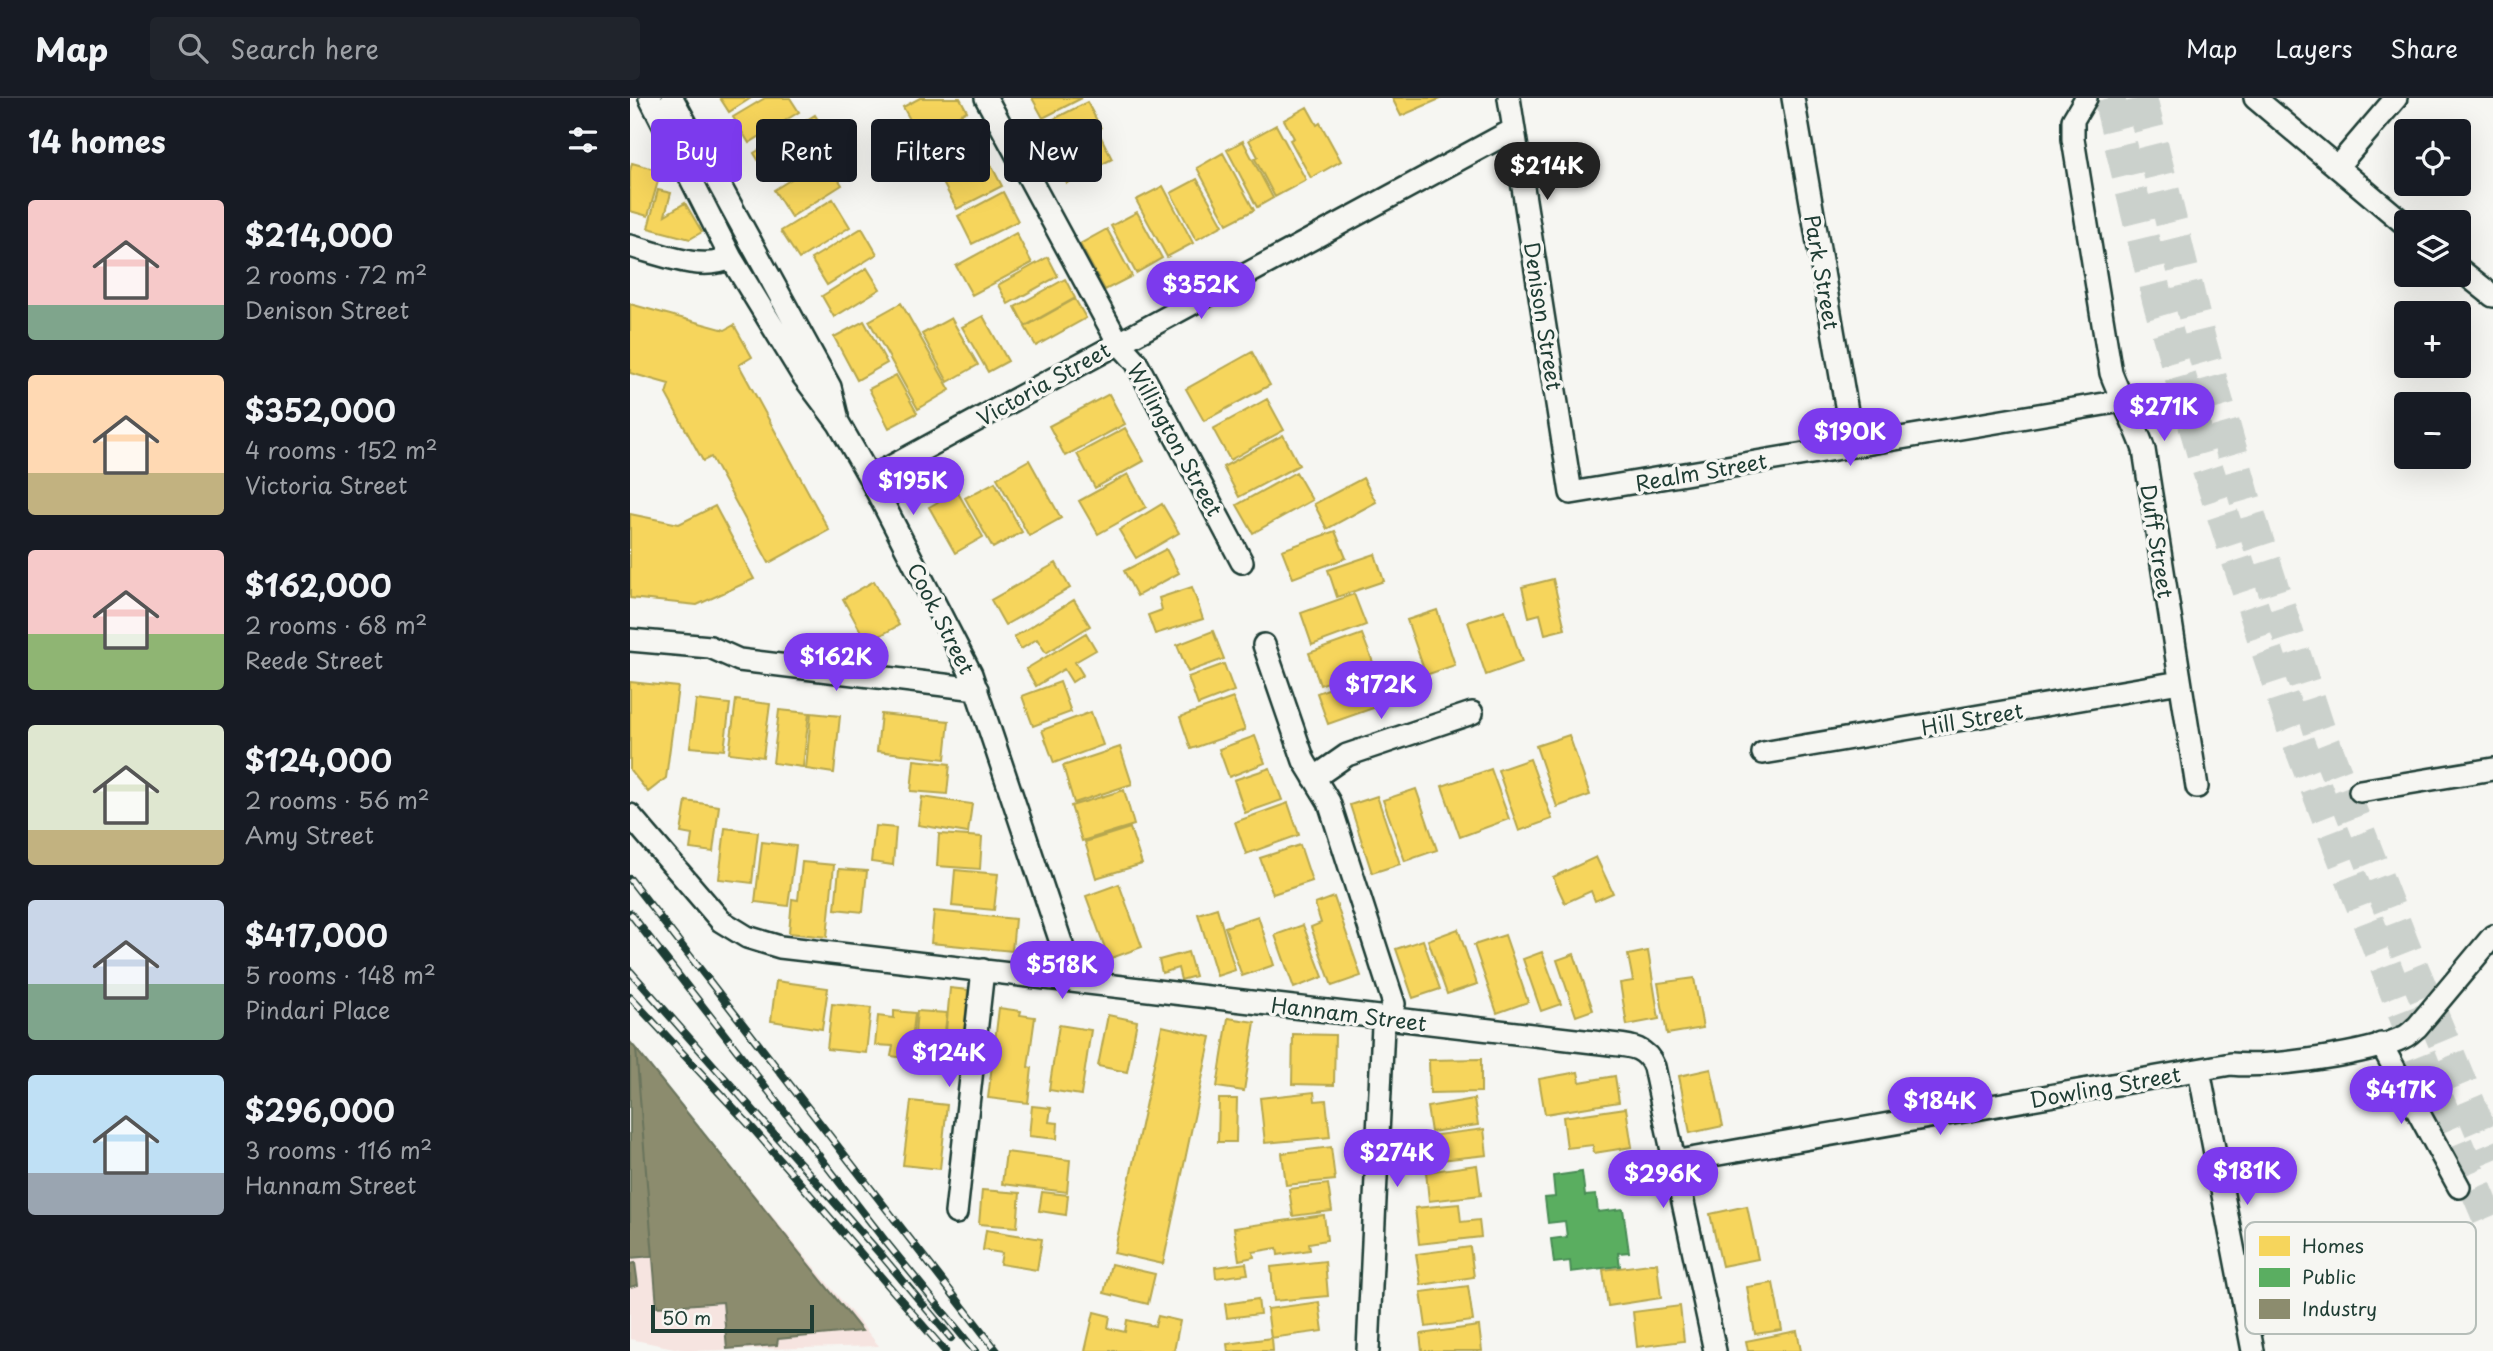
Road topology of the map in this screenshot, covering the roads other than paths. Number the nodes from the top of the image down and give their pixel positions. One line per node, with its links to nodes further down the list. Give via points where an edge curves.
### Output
1 (650, 98): 13 (street, Cook Street)
2 (672, 98): 18 (street, via 830,387)
3 (986, 98): 16 (street, Willington Street)
4 (1508, 98): 9 (street, Denison Street)
5 (1793, 98): 19 (street, Park Street)
6 (2086, 98): 17 (street, Duff Street, via 2073,120 2073,139 2111,373)
7 (2255, 98): 10 (street)
8 (2396, 98): 10 (street)
9 (1513, 130): 16 (street, Victoria Street); 21 (street, Denison Street)
10 (2337, 167): 11 (street)
11 (2394, 215)
12 (630, 246): 13 (street, via 680,260 720,263)
13 (731, 258): 18 (street, Cook Street, via 803,376)
14 (2471, 279): 15 (street)
15 (2493, 296)
16 (1118, 342): 20 (street, Victoria Street); 22 (street, Willington Street, via 1136,362)
17 (2122, 401): 19 (street, Realm Street); 25 (street, Duff Street, via 2144,450)
18 (839, 424): 20 (street, Cook Street)
19 (1853, 446): 21 (street, Realm Street)
20 (870, 478): 26 (street, Cook Street)
21 (1571, 493)
22 (1242, 562)
23 (630, 640): 26 (street, via 710,647 739,660)
24 (1265, 645): 30 (street, via 1304,761)
25 (2180, 682): 28 (street, Hill Street); 31 (street, Duff Street)
26 (977, 689): 36 (street, Cook Street)
27 (1472, 713): 30 (street, via 1347,755)
28 (1763, 753)
29 (2493, 769): 32 (street)
30 (1314, 778): 37 (street, via 1329,802 1394,1004)
31 (2197, 787)
32 (2360, 791)
33 (630, 815): 35 (street, Hannam Street, via 721,921 747,937 780,947)
34 (2493, 936): 38 (street, Dowling Street, via 2417,1027)
35 (983, 970): 36 (street, Hannam Street); 42 (street)
36 (1074, 981): 37 (street, Hannam Street)
37 (1387, 1018): 40 (street, Hannam Street, via 1641,1050 1654,1067); 44 (street, via 1383,1026)
38 (2381, 1044): 39 (street, Dowling Street, via 2340,1054); 41 (street)
39 (2199, 1070): 40 (street, Dowling Street); 43 (street)
40 (1674, 1162): 45 (street, Hannam Street)
41 (2459, 1187)
42 (956, 1213)
43 (2245, 1309)
44 (1368, 1351)
45 (1715, 1351)

